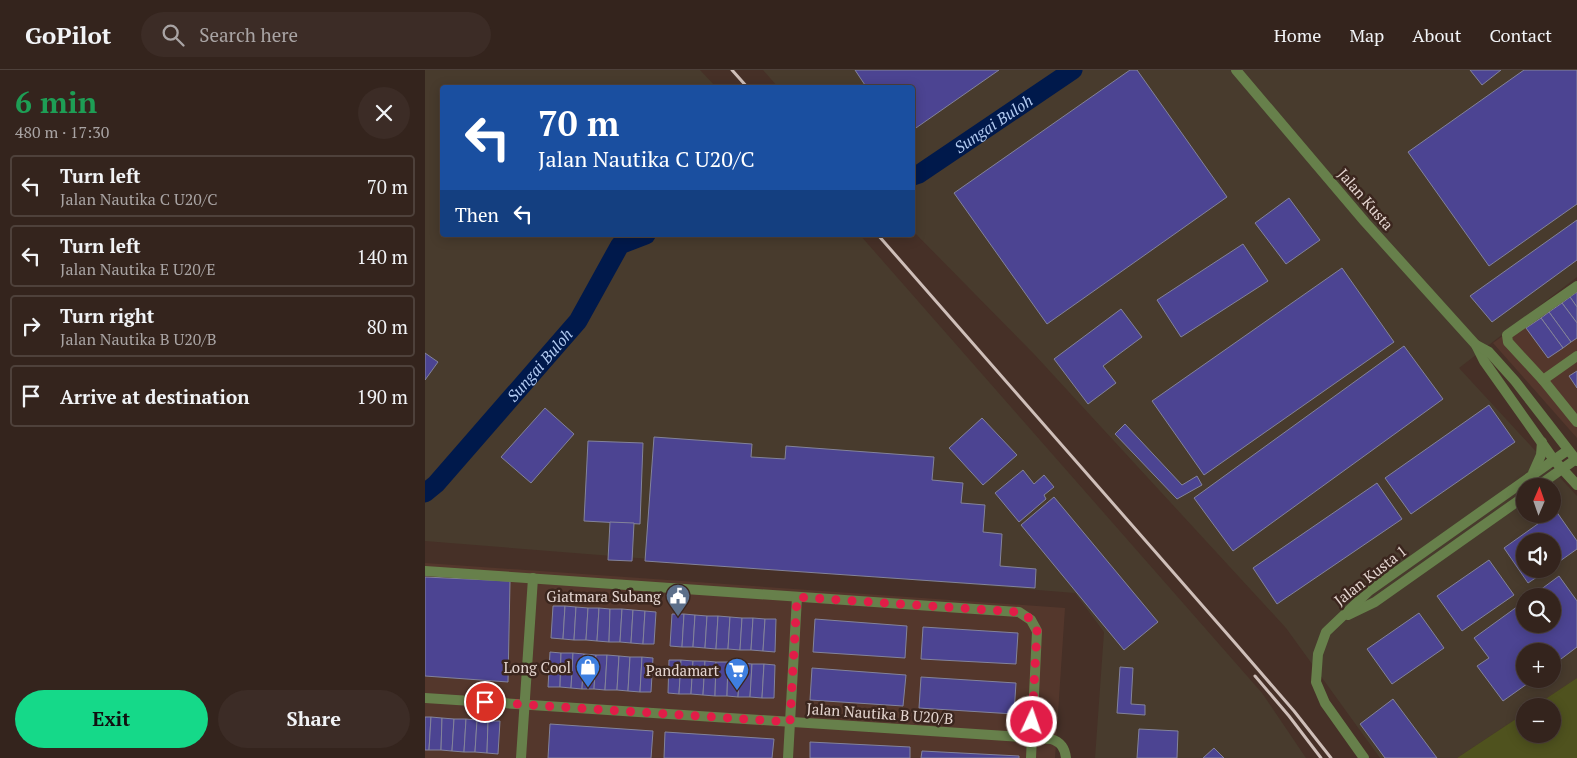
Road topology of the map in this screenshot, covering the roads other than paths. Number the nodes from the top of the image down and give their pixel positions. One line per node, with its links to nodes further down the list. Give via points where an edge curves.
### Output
1 (1236, 70): 3 (street, Jalan Kusta, via 1365,222)
2 (1577, 286): 5 (street, via 1507,335 1508,342)
3 (1476, 345): 7 (street, Jalan Kusta); 8 (street, Jalan Kusta, via 1489,352)
4 (1577, 356): 5 (street)
5 (1543, 380): 6 (street)
6 (1577, 422)
7 (1541, 442): 9 (street, Jalan Kusta); 12 (street, via 1541,455)
8 (1568, 450): 9 (street, Jalan Kusta 1); 10 (street, Jalan Kusta)
9 (1554, 460): 11 (street, Jalan Kusta); 12 (street, Jalan Kusta 1)
10 (1576, 460): 11 (street, Jalan Kusta)
11 (1562, 469): 13 (street); 14 (street, Jalan Kusta)
12 (1531, 476): 19 (street, Jalan Kusta 1, via 1369,591)
13 (1549, 478)
14 (1577, 485)
15 (1516, 502): 19 (street, Jalan Kusta 1, via 1375,602)
16 (425, 570): 17 (street)
17 (533, 578): 18 (street); 21 (street)
18 (797, 597): 22 (street); 23 (street, via 1019,612 1031,620 1037,631)
19 (1338, 620): 28 (street, via 1326,632 1317,654 1316,682 1325,703)
20 (425, 698): 21 (street, Jalan Nautika B U20/B)
21 (524, 705): 22 (street, Jalan Nautika B U20/B); 24 (street)
22 (790, 722): 23 (street, Jalan Nautika B U20/B); 25 (street)
23 (1031, 738): 26 (street); 27 (street, Jalan Nautika B U20/B, via 1051,739 1065,750)
24 (521, 758)
25 (788, 758)
26 (1031, 758)
27 (1066, 758)
28 (1364, 758)

